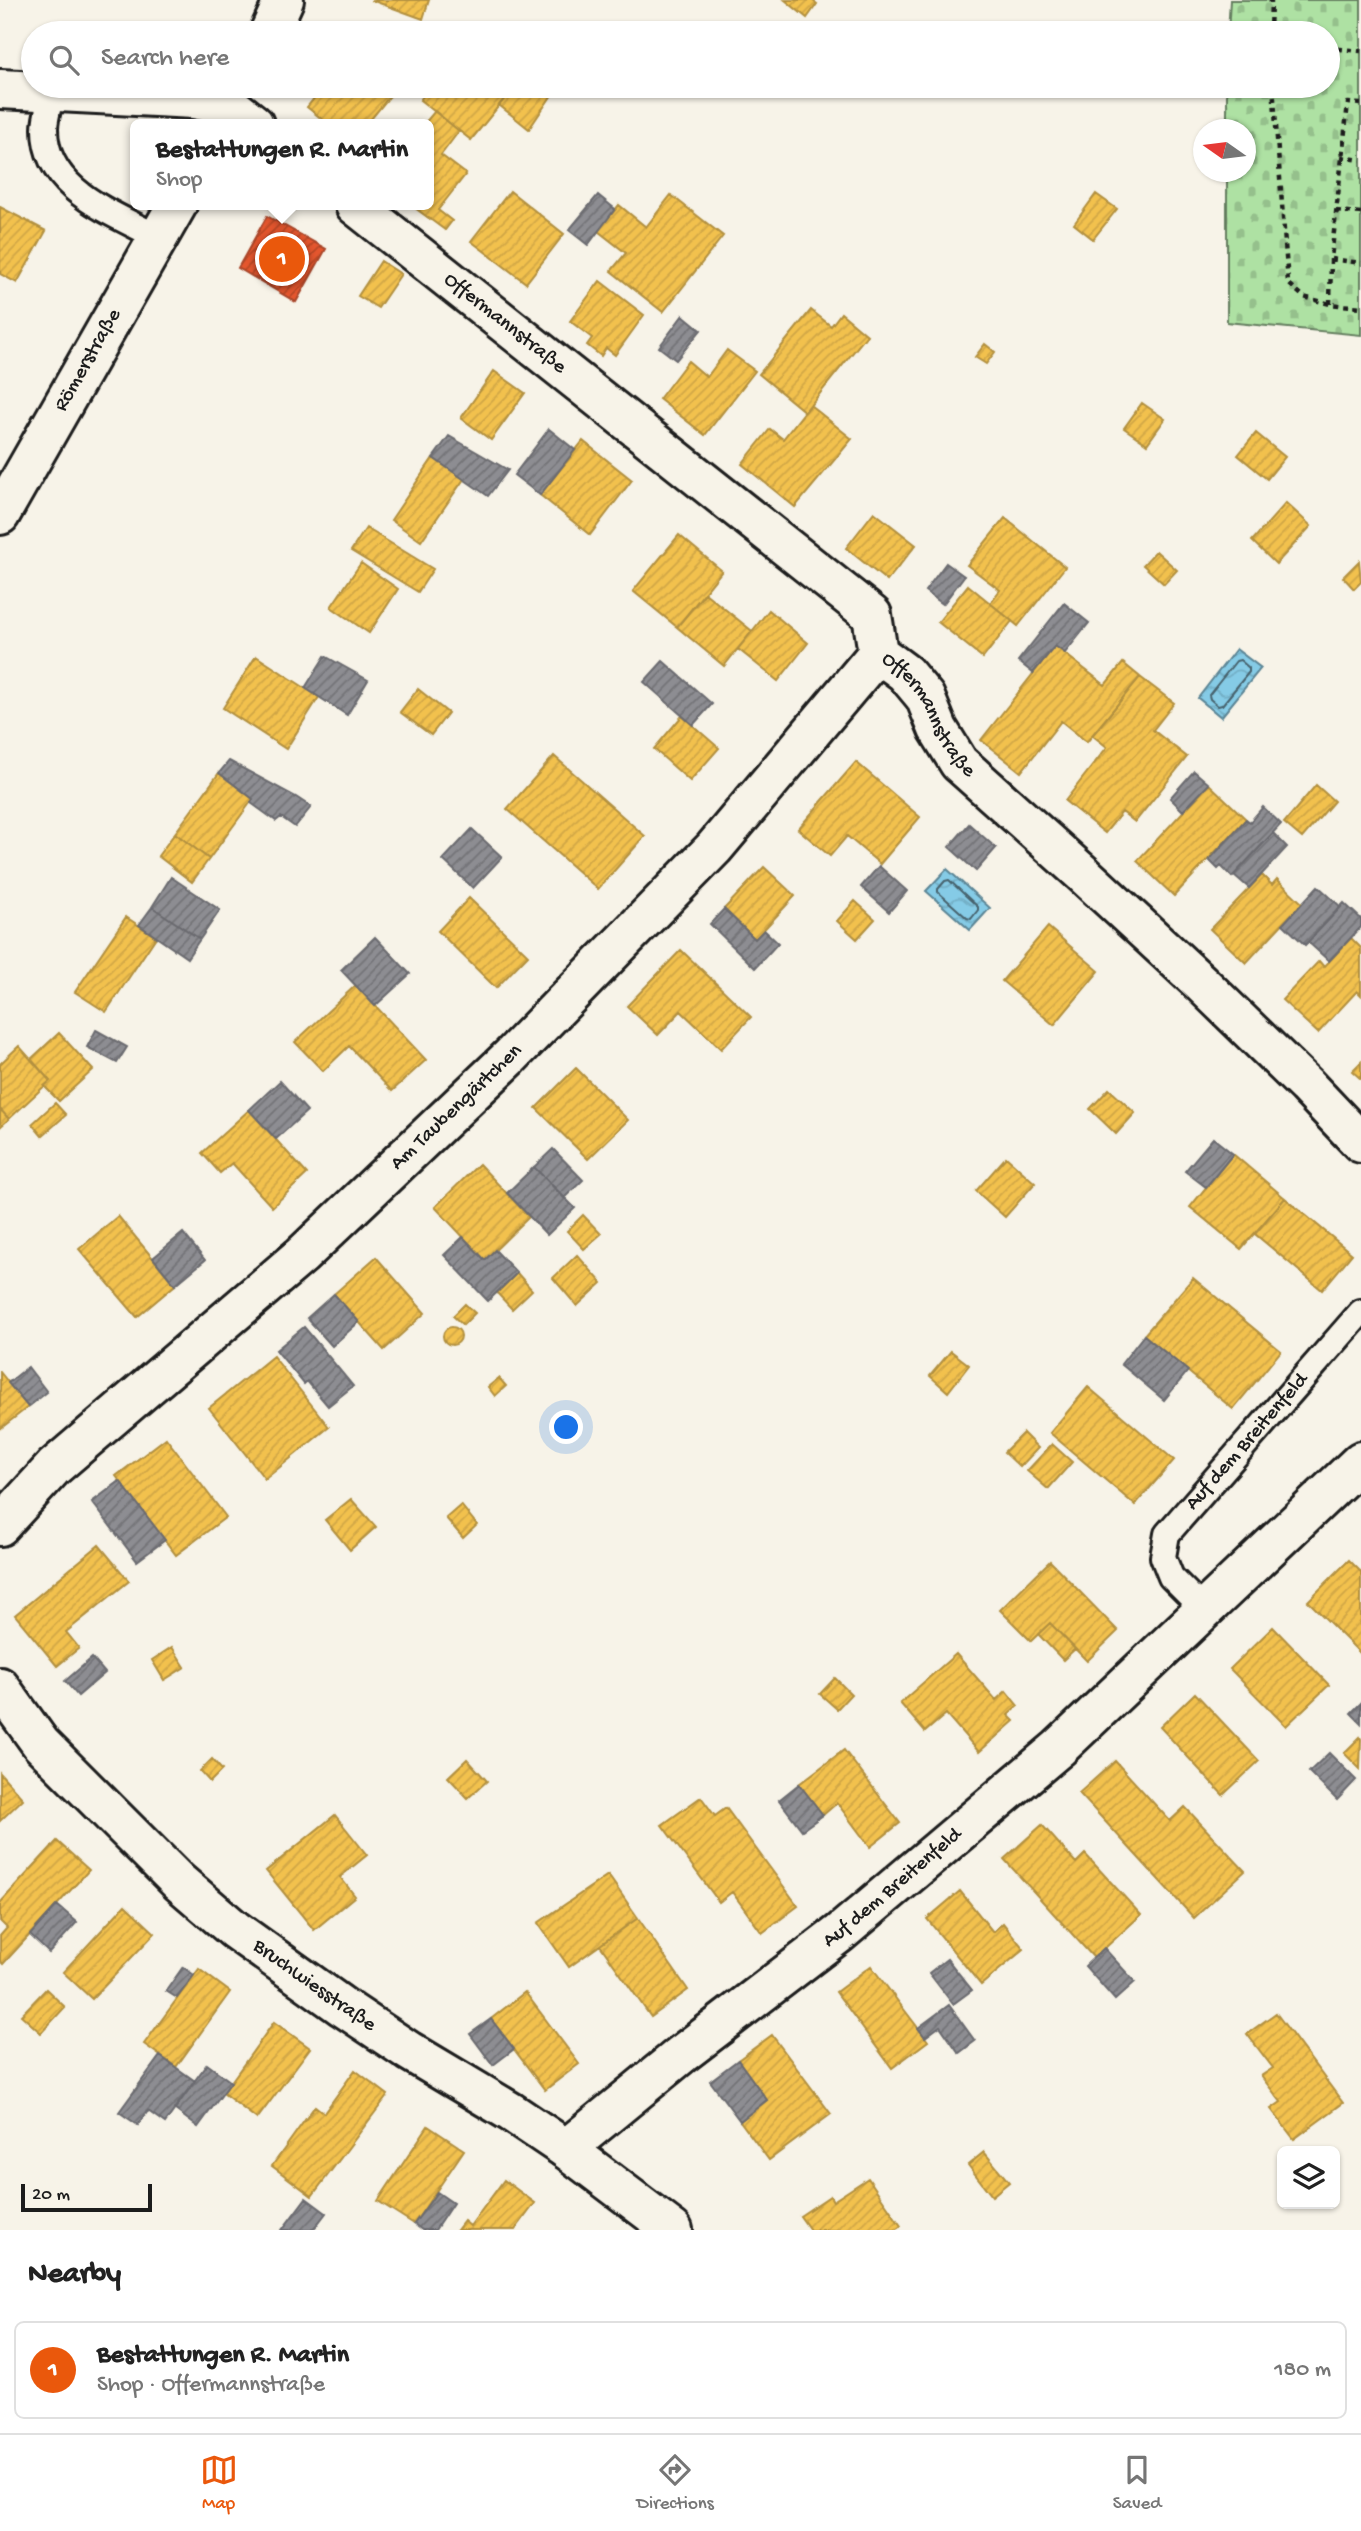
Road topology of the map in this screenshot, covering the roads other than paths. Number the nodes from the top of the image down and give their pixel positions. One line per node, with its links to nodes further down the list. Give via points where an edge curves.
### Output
1 (284, 0): 2 (street)
2 (274, 21)
3 (0, 89): 4 (street)
4 (21, 90)
5 (51, 98): 10 (lane, via 45,129 52,165 76,192)
6 (174, 98): 7 (street)
7 (237, 110)
8 (174, 210): 10 (street, Römerstraße)
9 (361, 210): 12 (street, Offermannstraße, via 848,594 872,615)
10 (159, 238): 11 (street, Römerstraße)
11 (0, 515)
12 (878, 653): 13 (street, Offermannstraße, via 925,696 959,763 1201,983); 16 (street, Am Taubengärtchen, via 714,848 510,1057 302,1255 54,1467)
13 (1361, 1143)
14 (1361, 1312): 17 (lane, Auf dem Breitenfeld, via 1167,1534 1163,1557 1171,1577)
15 (1361, 1461): 17 (street, Auf dem Breitenfeld)
16 (0, 1526)
17 (1205, 1611): 19 (street, Auf dem Breitenfeld, via 1059,1748 840,1933)
18 (0, 1687): 19 (street, Bruchwiesstraße, via 41,1744 179,1882 235,1930 354,2014)
19 (566, 2149): 20 (street, Bruchwiesstraße)
20 (673, 2230)

